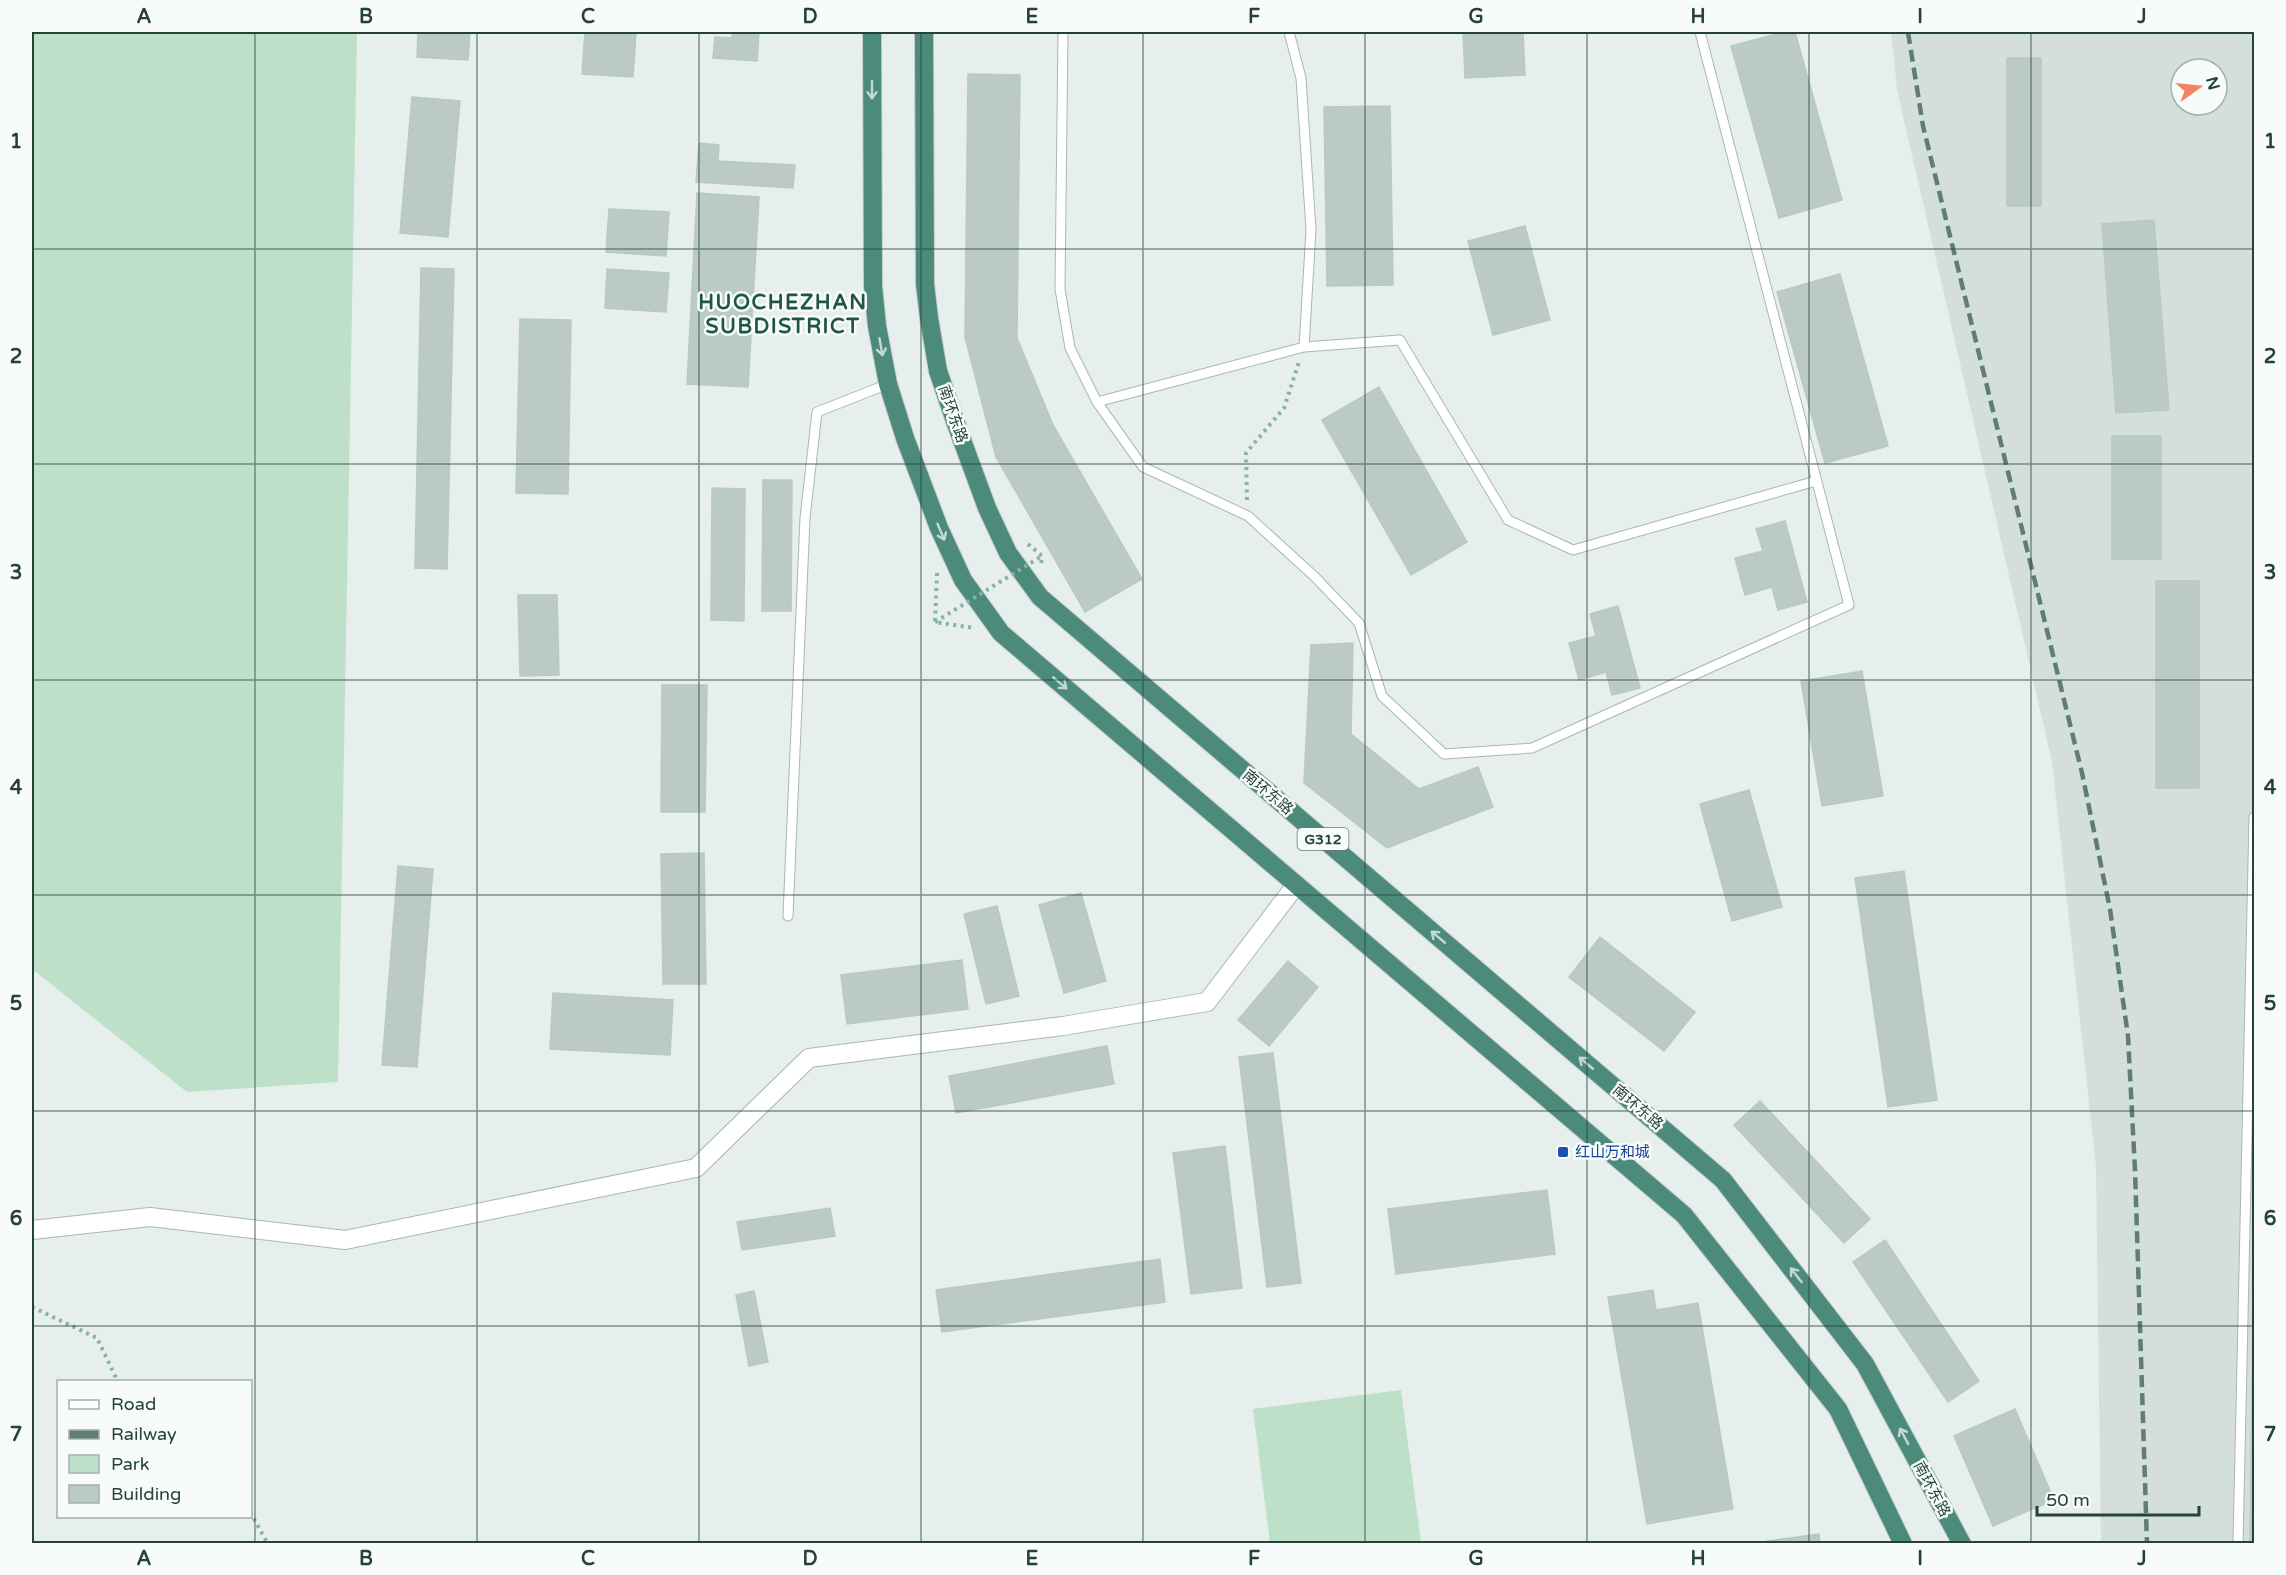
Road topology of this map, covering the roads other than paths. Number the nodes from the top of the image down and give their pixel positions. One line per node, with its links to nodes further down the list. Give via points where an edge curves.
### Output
1 (872, 32): 7 (highway, one-way to 7, via 873,286)
2 (924, 32): 15 (highway, 南环东路 / G312, one-way to 2, via 1865,1364 1723,1180 1040,597 1008,553 987,508 938,371 929,318 925,284)
3 (1063, 32): 8 (lane, via 1060,289 1070,348)
4 (1289, 32): 6 (lane, via 1301,78 1311,230)
5 (1700, 32): 9 (lane)
6 (1304, 347): 8 (lane); 9 (lane, via 1400,340 1508,520 1574,550)
7 (888, 384): 11 (highway, one-way to 11, via 939,528 963,580 1001,633); 12 (lane, via 817,412 805,518)
8 (1097, 402): 9 (lane, via 1143,467 1248,516 1314,576 1359,623 1382,696 1444,754 1532,748 1849,605)
9 (1816, 481)
10 (2254, 817): 16 (lane)
11 (1296, 885): 13 (street, via 1207,1002 1063,1026 809,1058 696,1168 345,1240 150,1217); 14 (highway, via 1683,1215 1838,1409)
12 (788, 916)
13 (32, 1230)
14 (1903, 1544)
15 (1962, 1544)
16 (2238, 1544)

